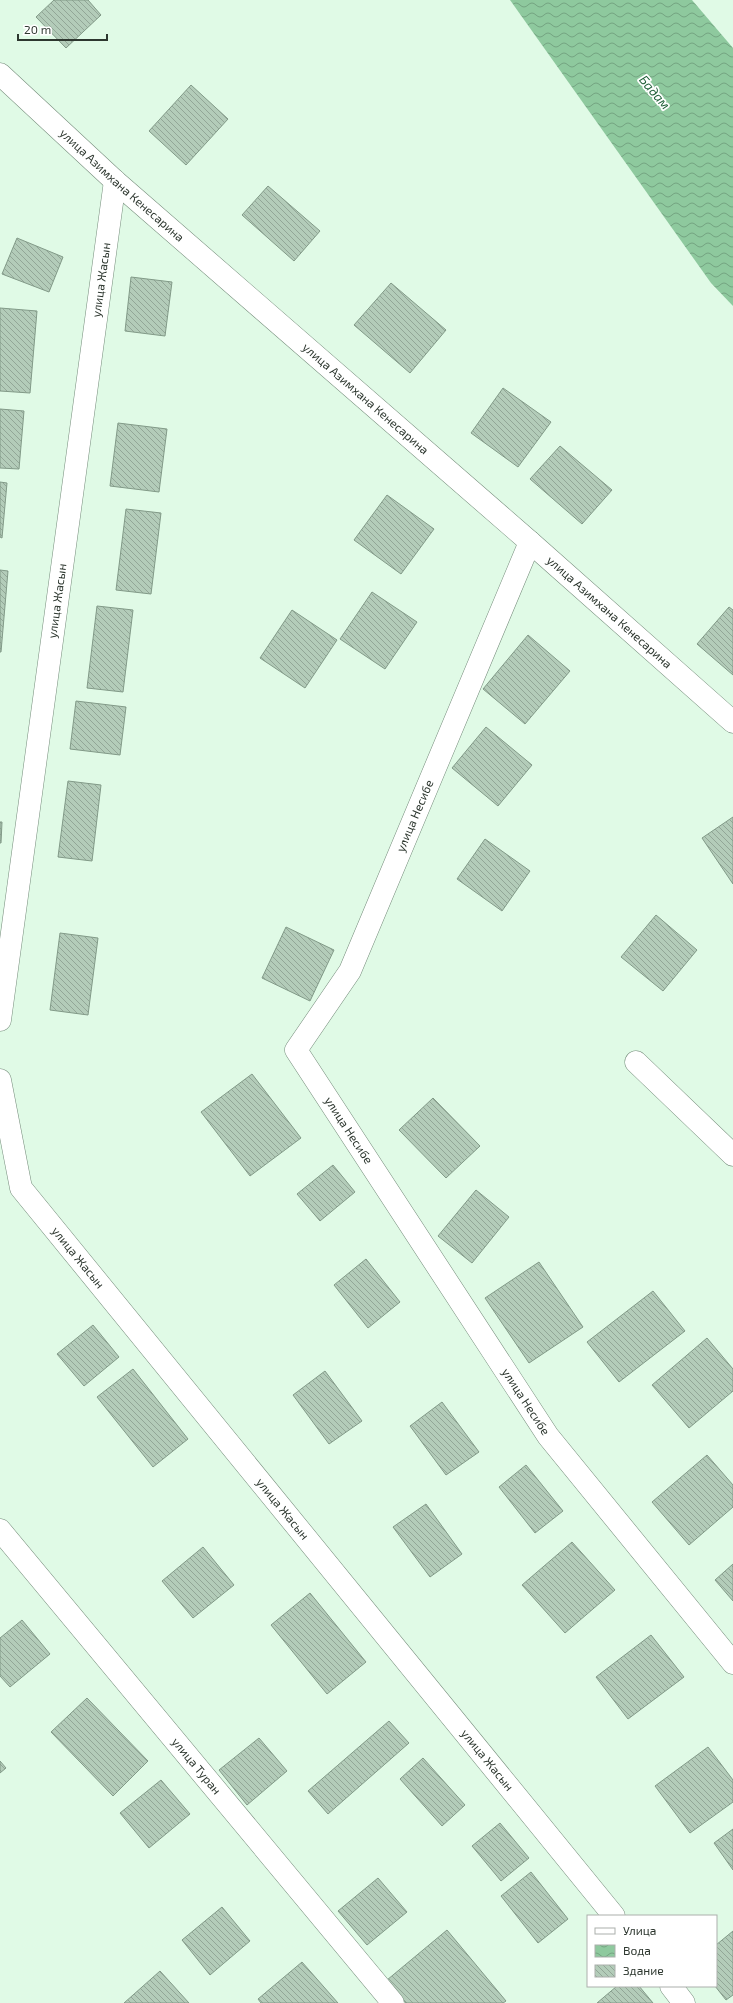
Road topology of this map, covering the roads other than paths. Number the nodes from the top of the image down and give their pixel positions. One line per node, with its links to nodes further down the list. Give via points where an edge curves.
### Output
1 (0, 74): 2 (street, улица Азимхана Кенесарина)
2 (115, 181): 3 (street, улица Азимхана Кенесарина); 5 (street, улица Жасын)
3 (530, 542): 4 (street, улица Азимхана Кенесарина); 10 (street, улица Несибе, via 350,971 296,1050 548,1436)
4 (733, 722)
5 (0, 1020)
6 (636, 1062): 8 (street)
7 (0, 1080): 11 (street, улица Жасын, via 22,1188)
8 (733, 1155)
9 (0, 1530): 13 (street, улица Туран)
10 (733, 1663)
11 (613, 1915)
12 (672, 1987): 14 (street)
13 (393, 2003)
14 (684, 2003)

